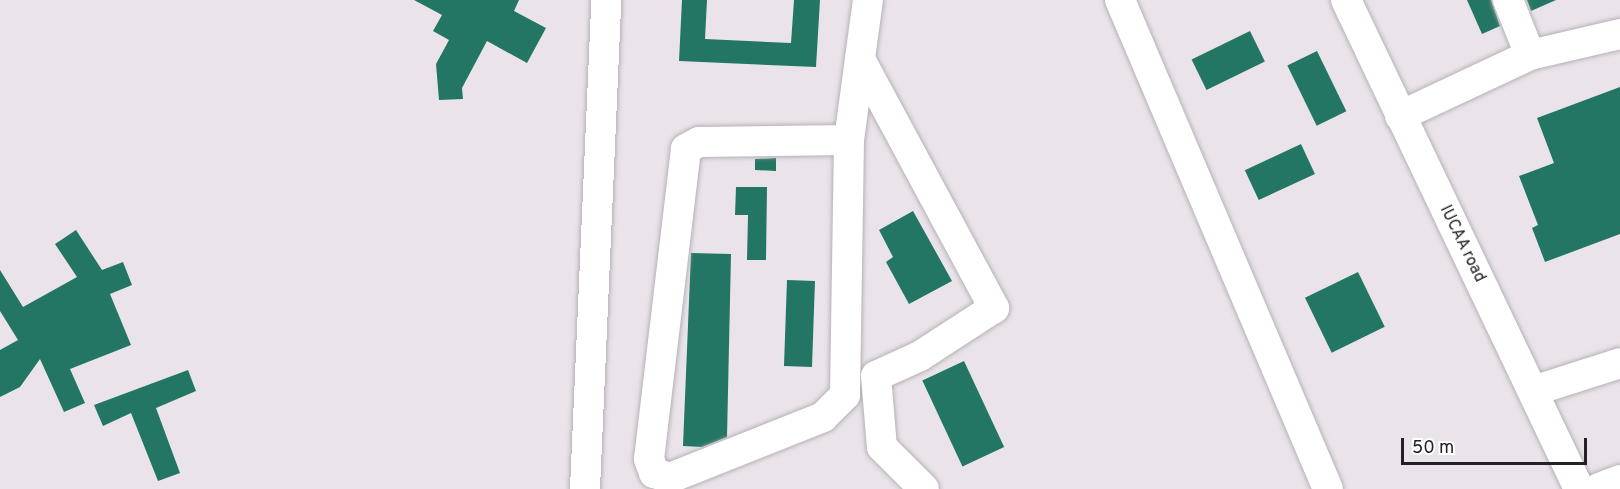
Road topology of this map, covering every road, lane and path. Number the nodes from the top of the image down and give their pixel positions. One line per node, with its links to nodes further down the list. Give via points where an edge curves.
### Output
1 (606, 0): 14 (lane)
2 (868, 0): 8 (lane)
3 (1120, 0): 16 (lane)
4 (1346, 0): 9 (lane, IUCAA road)
5 (1508, 0): 7 (lane)
6 (1620, 34): 7 (lane)
7 (1530, 55): 9 (lane)
8 (860, 58): 10 (lane); 15 (lane, via 994,308 920,356 876,376 882,447)
9 (1400, 116): 12 (lane, IUCAA road)
10 (849, 140): 10 (lane, via 699,141 686,149 649,459 654,473 670,478 823,417 840,404 846,385)
11 (1620, 363): 12 (lane)
12 (1533, 391): 17 (lane, IUCAA road)
13 (1620, 481): 18 (main road)
14 (585, 489)
15 (924, 489)
16 (1328, 489)
17 (1579, 489)
18 (1599, 489)

